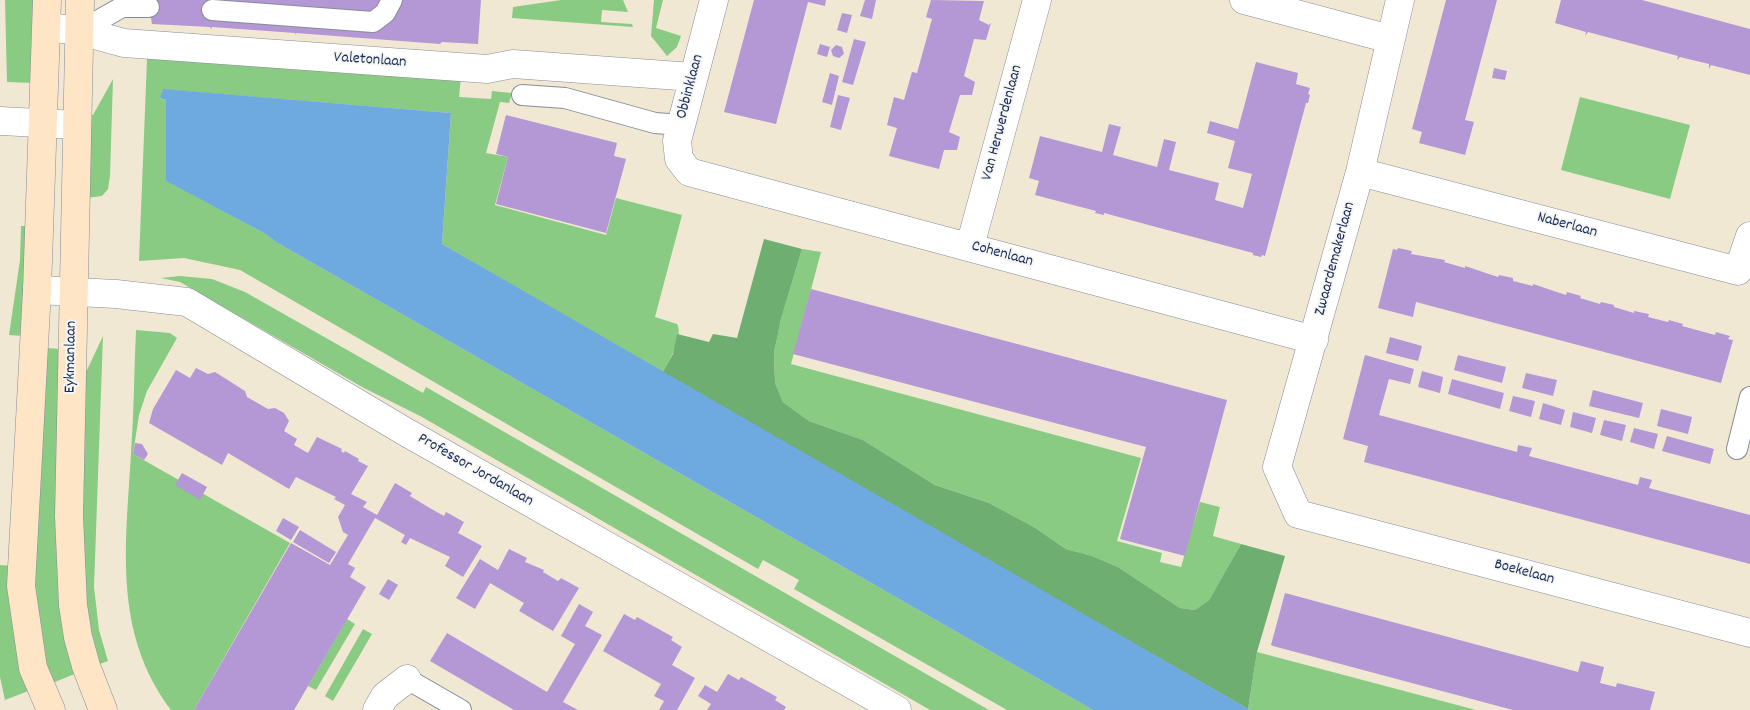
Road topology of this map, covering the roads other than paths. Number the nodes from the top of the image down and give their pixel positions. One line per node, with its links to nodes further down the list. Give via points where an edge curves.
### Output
1 (47, 0): 10 (main road)
2 (80, 0): 11 (main road, Eykmanlaan)
3 (392, 0): 9 (lane, via 385,13 373,22)
4 (714, 0): 13 (street, Obbinklaan)
5 (1037, 0): 22 (street, Van Herwerdenlaan)
6 (1244, 0): 12 (street)
7 (1400, 0): 12 (street, Zwaardemakerlaan)
8 (149, 7): 11 (lane, via 122,7)
9 (212, 10)
10 (47, 27): 11 (street, Valetonlaan); 16 (main road)
11 (80, 31): 13 (street, Valetonlaan, via 124,43 487,69 513,64); 17 (main road, Eykmanlaan)
12 (1390, 39): 20 (street, Zwaardemakerlaan)
13 (694, 77): 18 (street, Obbinklaan)
14 (522, 94): 18 (lane, via 565,98 655,124)
15 (0, 121): 16 (street)
16 (44, 124): 17 (street); 23 (main road)
17 (78, 125): 24 (main road, Eykmanlaan)
18 (681, 125): 19 (street, Obbinklaan, via 677,141 679,160)
19 (689, 172): 22 (street, Cohenlaan)
20 (1360, 172): 21 (street, Naberlaan, via 1738,271); 25 (street, Zwaardemakerlaan)
21 (1750, 236)
22 (970, 246): 25 (street, Cohenlaan)
23 (37, 290): 24 (street, Professor Jordanlaan); 31 (main road, via 21,586 33,668)
24 (73, 292): 32 (main road, Eykmanlaan, via 69,516 72,605 86,666); 35 (street, Professor Jordanlaan, via 186,302 404,431)
25 (1314, 340): 28 (street, Zwaardemakerlaan, via 1277,467)
26 (1750, 397): 27 (lane)
27 (1737, 449)
28 (1298, 514): 29 (street, Boekelaan)
29 (1750, 633)
30 (407, 679): 33 (street, via 385,696); 34 (lane)
31 (51, 710)
32 (103, 710)
33 (377, 710)
34 (461, 710)
35 (897, 710)

